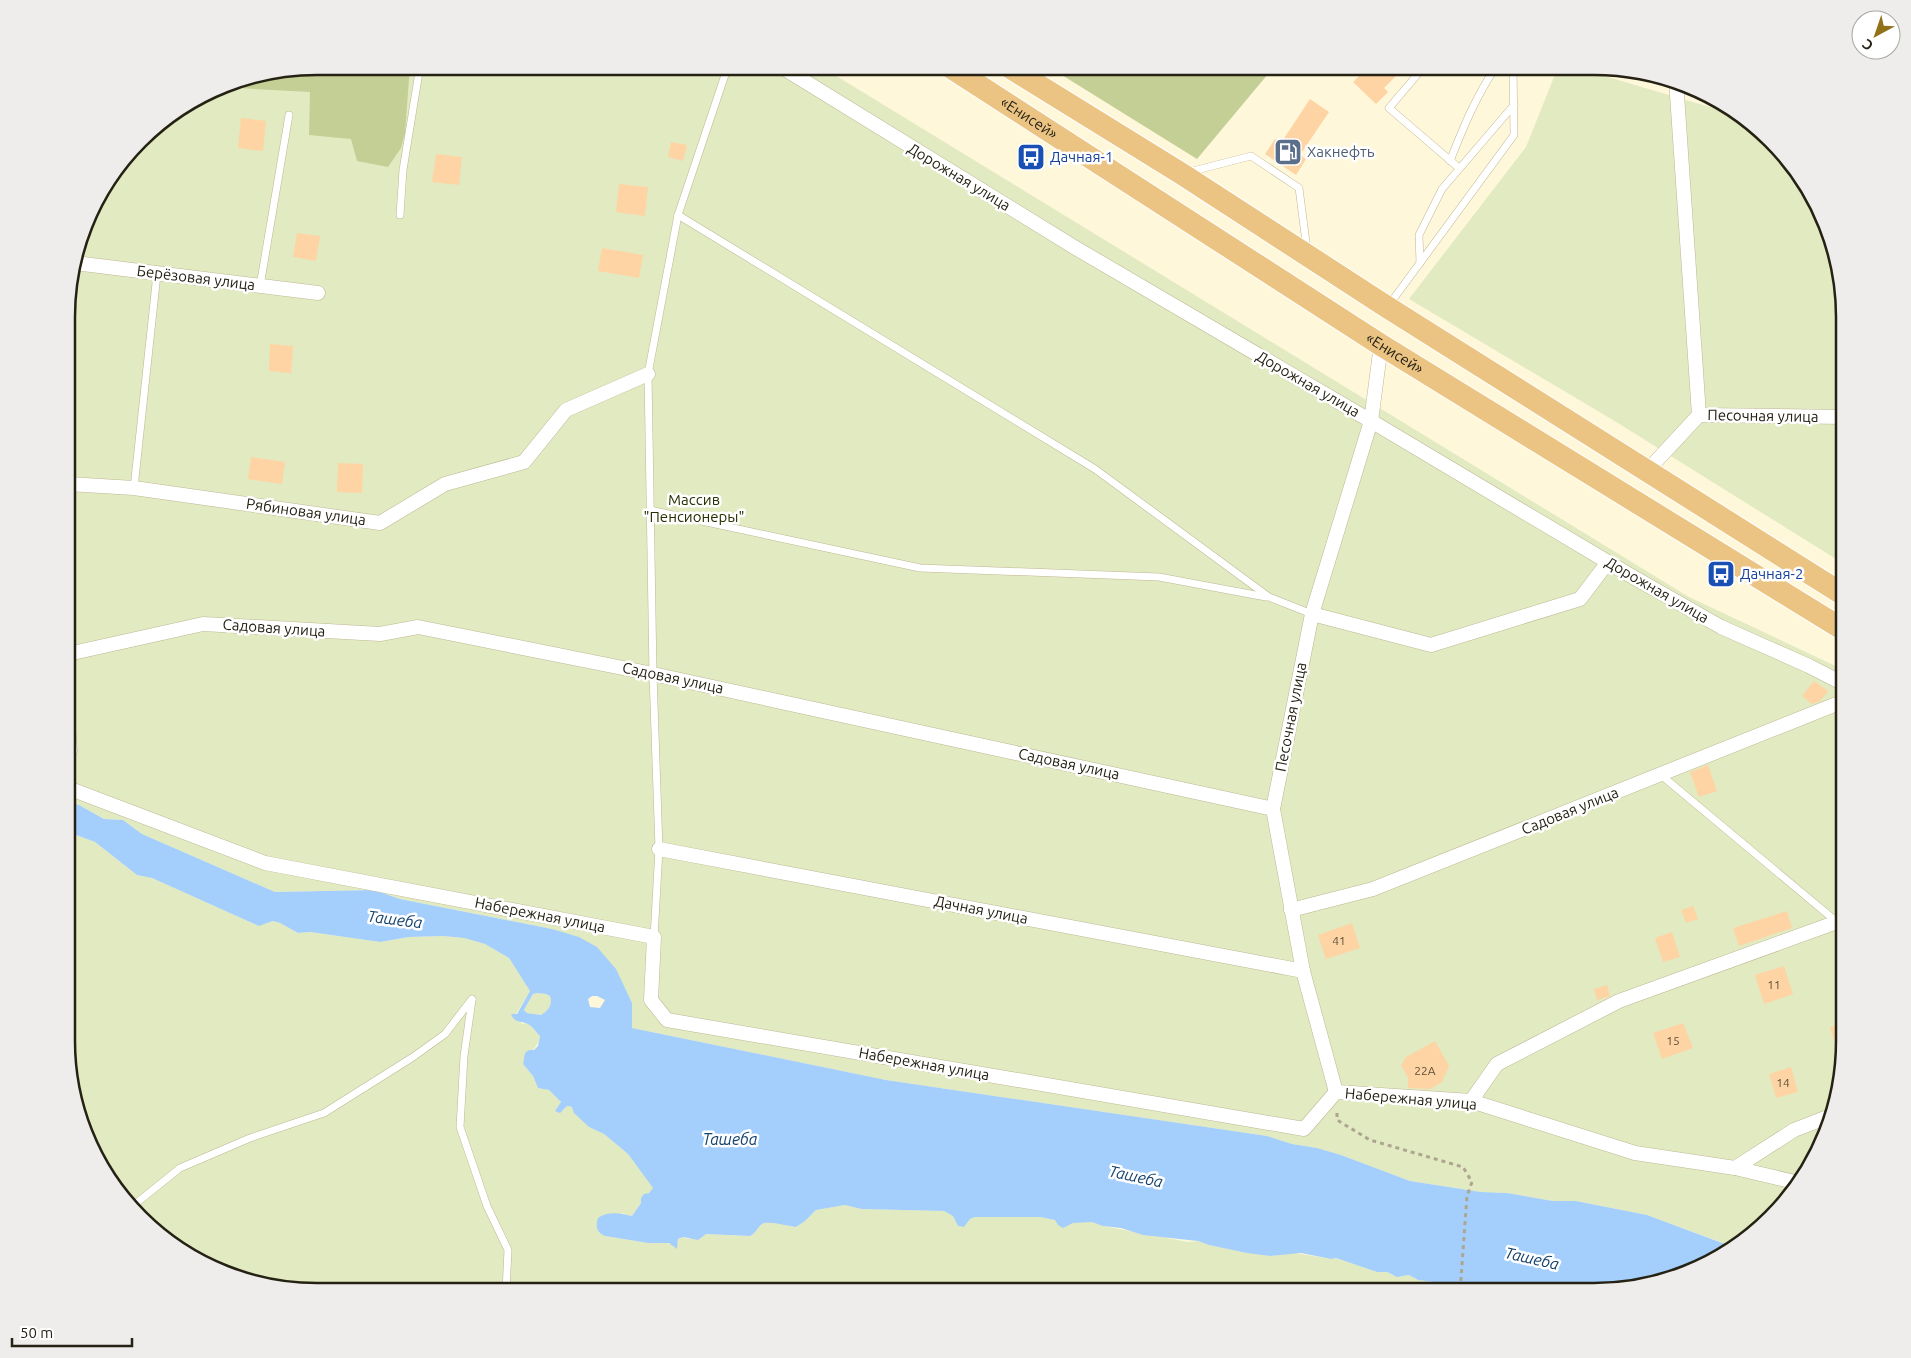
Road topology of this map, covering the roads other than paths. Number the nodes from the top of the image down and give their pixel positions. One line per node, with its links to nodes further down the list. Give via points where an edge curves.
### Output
1 (419, 75): 15 (lane, via 403,170)
2 (725, 75): 16 (lane)
3 (795, 75): 28 (street, Дорожная улица, via 1074,247)
4 (964, 75): 24 (highway, «Енисей»)
5 (1022, 75): 14 (highway)
6 (1417, 75): 12 (lane, via 1389,108)
7 (1491, 75): 12 (lane)
8 (1513, 75): 10 (lane)
9 (1677, 90): 26 (street)
10 (1514, 104): 13 (lane); 18 (lane, via 1514,135)
11 (289, 115): 21 (lane)
12 (1450, 161): 13 (lane)
13 (1459, 168): 18 (lane, via 1442,189 1419,235)
14 (1182, 174): 17 (highway); 17 (lane, via 1251,156 1299,188)
15 (400, 215)
16 (678, 215): 25 (lane); 35 (lane, via 1095,469)
17 (1308, 256): 23 (highway)
18 (1420, 263): 23 (lane)
19 (81, 264): 20 (street, Берёзовая улица)
20 (157, 274): 21 (street, Берёзовая улица); 31 (lane)
21 (260, 286): 22 (street, Берёзовая улица)
22 (318, 294)
23 (1387, 307): 29 (highway)
24 (1381, 345): 28 (street, Песочная улица); 37 (highway, «Енисей»)
25 (648, 374): 31 (street, Рябиновая улица, via 566,410 524,462 445,484 380,522); 32 (lane)
26 (1699, 415): 27 (street, Песочная улица); 29 (street, Песочная улица)
27 (1836, 417)
28 (1371, 421): 33 (street, Дорожная улица); 36 (street, Песочная улица)
29 (1647, 471): 34 (highway)
30 (75, 484): 31 (street, Рябиновая улица)
31 (134, 488)
32 (650, 510): 35 (lane, via 920,568 1159,577); 39 (lane)
33 (1608, 562): 36 (street, via 1580,599 1431,645); 40 (street, Дорожная улица, via 1721,627)
34 (1836, 590)
35 (1269, 597): 36 (lane)
36 (1312, 614): 44 (street, Песочная улица)
37 (1836, 625)
38 (75, 652): 39 (street, Садовая улица, via 203,624 380,634 418,627)
39 (653, 674): 44 (street, Садовая улица); 45 (lane)
40 (1836, 680)
41 (1836, 704): 42 (street, Садовая улица)
42 (1660, 774): 46 (street, Садовая улица, via 1374,889); 47 (lane)
43 (75, 791): 49 (street, Набережная улица, via 265,863)
44 (1273, 809): 46 (street, Песочная улица)
45 (659, 849): 49 (lane); 50 (street, Дачная улица)
46 (1291, 910): 50 (street, Песочная улица)
47 (1836, 918)
48 (1836, 924): 52 (street, via 1619,1001 1497,1064)
49 (654, 937): 51 (street, Набережная улица, via 651,1000 667,1020 1304,1129)
50 (1304, 971): 51 (street, Песочная улица)
51 (1336, 1092): 52 (street, Набережная улица)
52 (1471, 1101): 54 (street, Набережная улица, via 1636,1153)
53 (1823, 1118): 54 (street, via 1794,1130)
54 (1735, 1168): 55 (street, Набережная улица)
55 (1791, 1181)
56 (137, 1203): 57 (lane, via 180,1168 250,1138 324,1113 445,1034 472,999 464,1056 460,1128 487,1206 508,1250)
57 (506, 1283)

